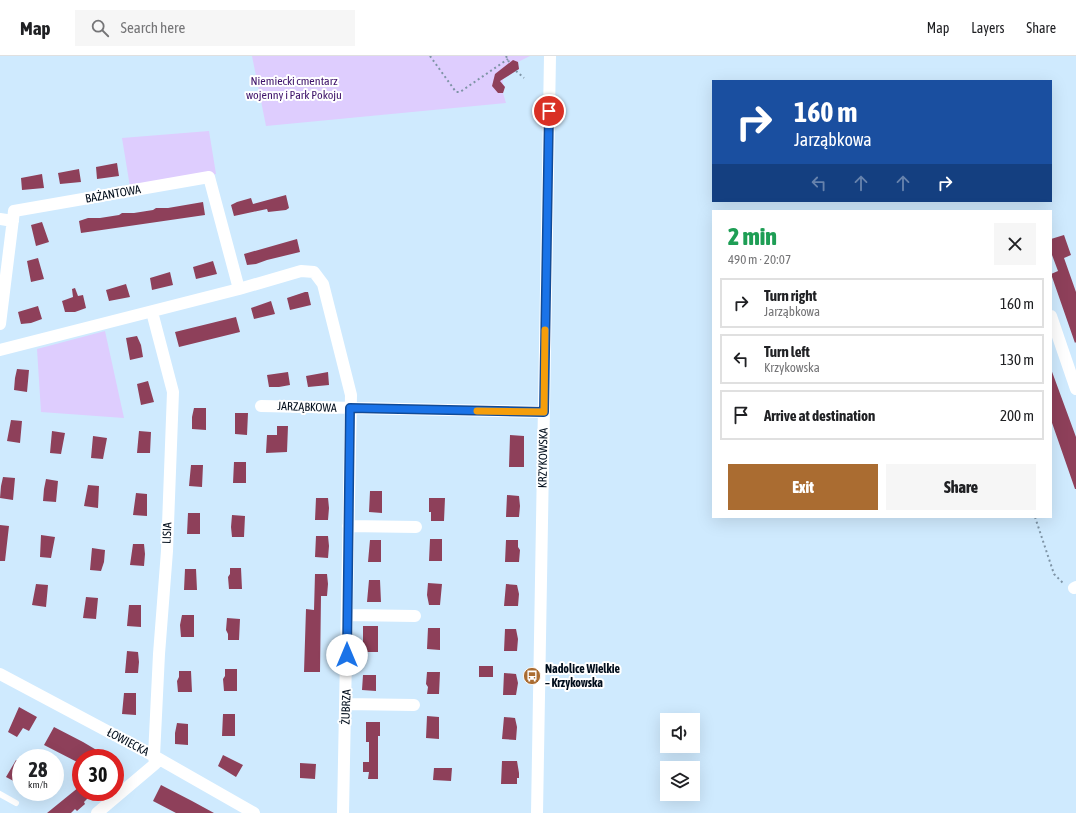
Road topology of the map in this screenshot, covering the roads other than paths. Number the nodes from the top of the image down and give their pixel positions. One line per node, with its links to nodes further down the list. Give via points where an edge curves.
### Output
1 (550, 56): 12 (street, KRZYKOWSKA)
2 (0, 219): 3 (street)
3 (13, 221): 4 (street, BAŻANTOWA, via 14,211 209,178); 7 (street)
4 (239, 289): 5 (street); 11 (street, ŻUBRZA, via 301,271 314,272 323,284 350,395)
5 (152, 312): 8 (street); 20 (street, LISIA, via 173,392 167,551)
6 (1052, 319): 9 (street)
7 (0, 324)
8 (0, 350)
9 (1076, 388)
10 (261, 406): 11 (street, JARZĄBKOWA)
11 (350, 408): 12 (street, JARZĄBKOWA); 13 (street, ŻUBRZA)
12 (544, 412): 26 (street, KRZYKOWSKA)
13 (348, 526): 14 (street); 15 (street, ŻUBRZA)
14 (416, 527)
15 (347, 615): 16 (street); 18 (street, ŻUBRZA)
16 (415, 616)
17 (0, 674): 20 (street, ŁOWIECKA)
18 (345, 704): 19 (street); 25 (street, ŻUBRZA)
19 (414, 705)
20 (154, 756): 23 (street, via 155,764); 24 (street, ŁOWIECKA)
21 (0, 794): 22 (lane)
22 (16, 803)
23 (97, 813)
24 (254, 813)
25 (343, 813)
26 (538, 813)

